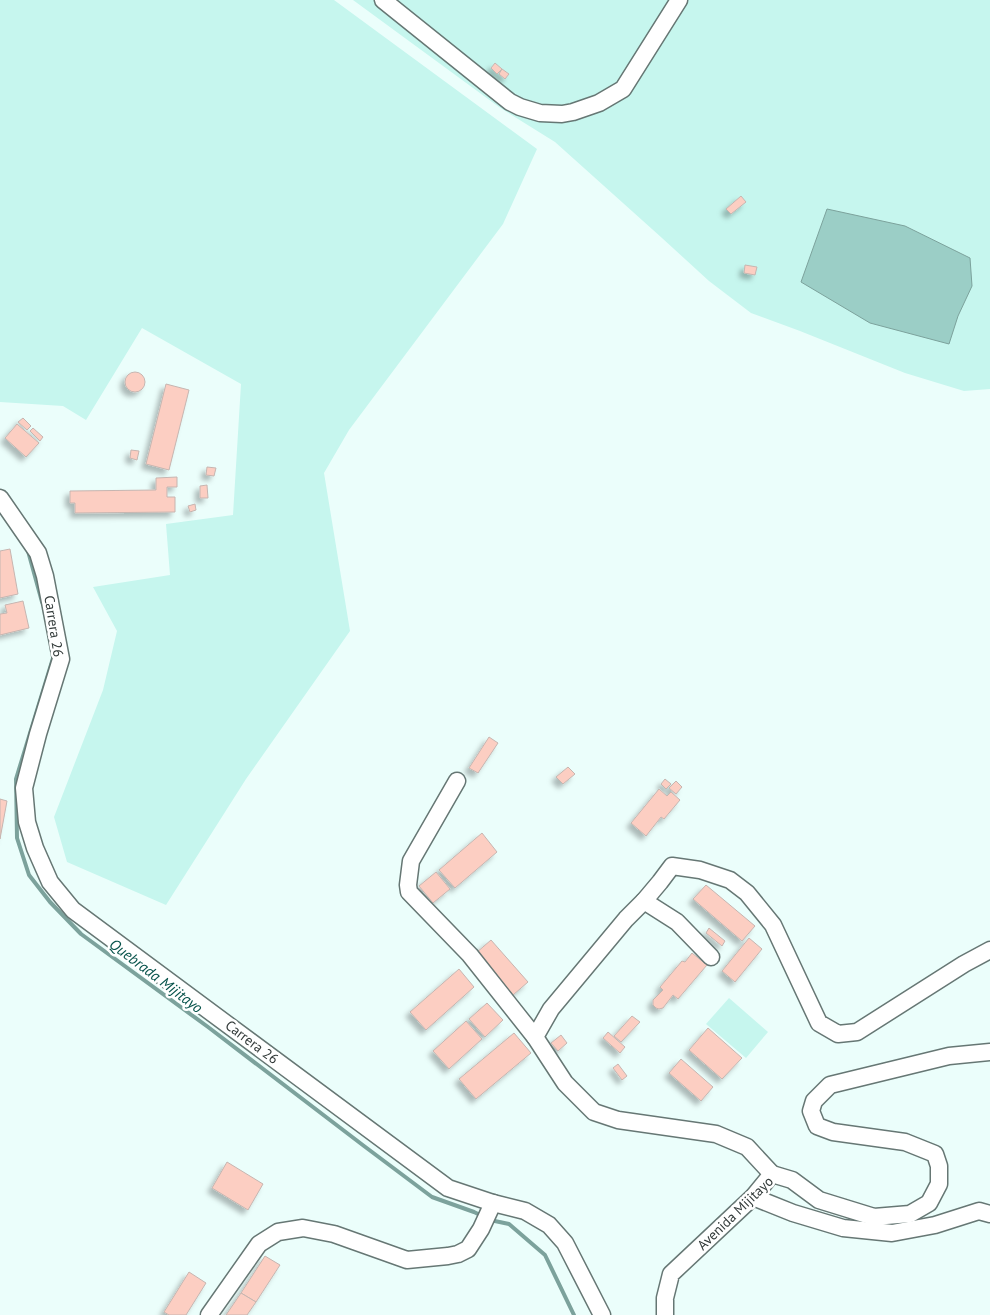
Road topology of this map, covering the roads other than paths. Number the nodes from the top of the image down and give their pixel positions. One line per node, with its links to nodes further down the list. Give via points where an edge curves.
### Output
1 (383, 0): 2 (street, via 510,102 551,114 573,112 624,89)
2 (679, 0)
3 (0, 498): 12 (street, Carrera 26, via 38,553 61,659 24,788 27,822 50,882 73,910 448,1188)
4 (457, 781): 8 (street, via 411,861 408,886 410,892 470,955)
5 (644, 901): 6 (street, via 672,866 700,870 730,880 747,893 773,925 819,1023 838,1034 857,1032); 7 (street, via 677,922); 8 (street, via 550,1010)
6 (990, 950)
7 (711, 957)
8 (535, 1037): 10 (street, via 565,1083 594,1112 618,1120 716,1134 747,1147)
9 (990, 1052): 10 (street, Avenida Mijitayo, via 948,1056 830,1084 814,1101 811,1111 817,1126 832,1132 905,1142 935,1154 939,1184 929,1203 910,1214 874,1217 819,1200 792,1180)
10 (772, 1174): 11 (street, Avenida Mijitayo)
11 (752, 1197): 13 (street, via 843,1228 892,1232 936,1225 979,1211); 16 (street, Avenida Mijitayo, via 671,1274)
12 (493, 1203): 14 (street, via 468,1249 458,1254 407,1260 334,1234 303,1228 278,1232 259,1244); 15 (street, Carrera 26, via 525,1211 549,1225 565,1243)
13 (990, 1214)
14 (209, 1315)
15 (602, 1315)
16 (665, 1315)

